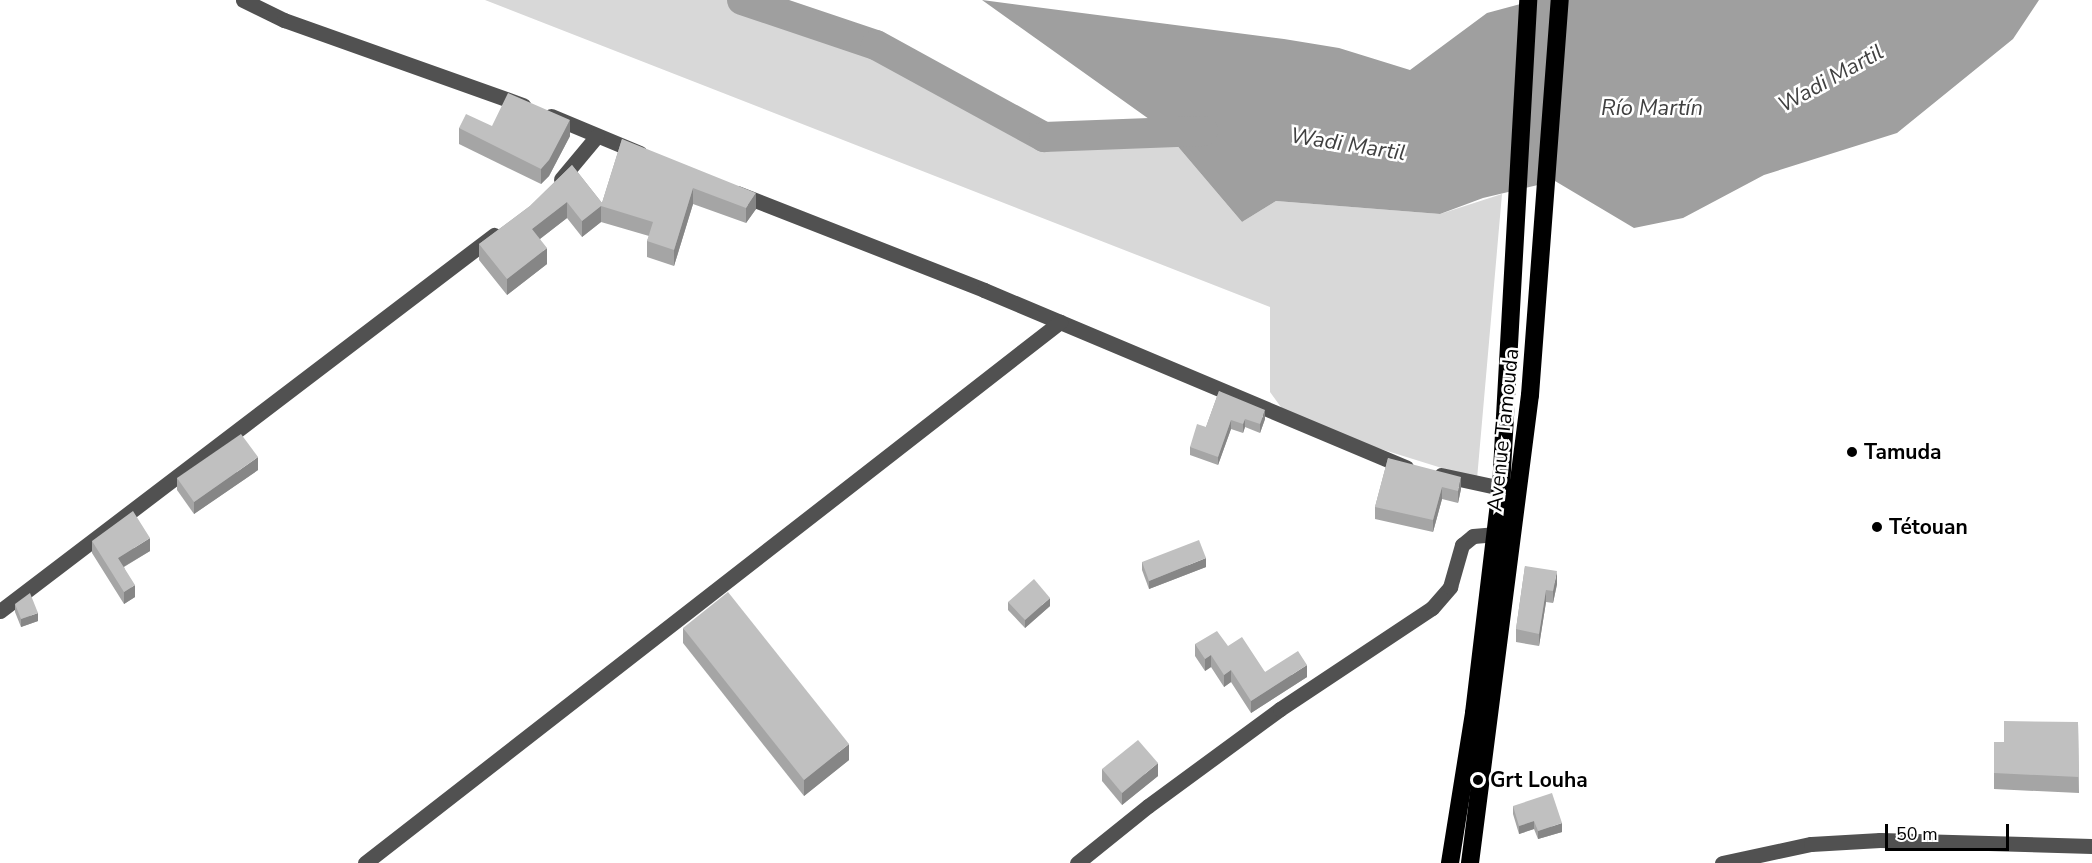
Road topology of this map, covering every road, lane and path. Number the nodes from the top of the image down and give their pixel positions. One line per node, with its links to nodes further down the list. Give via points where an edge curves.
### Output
1 (243, 0): 4 (street, via 284,20 464,82)
2 (1528, 0): 10 (highway, Avenue Tamouda)
3 (1560, 0): 17 (highway, Avenue Tamouda, via 1515,531)
4 (597, 135): 5 (street); 7 (street)
5 (655, 159)
6 (718, 185): 9 (street)
7 (548, 191)
8 (506, 227): 12 (street)
9 (1060, 322): 10 (street, via 1405,467); 14 (street)
10 (1502, 488): 11 (highway, Avenue Tamouda)
11 (1494, 534): 15 (street, via 1473,536 1462,545 1450,587 1432,608 1280,709); 16 (highway, Avenue Tamouda, via 1474,712)
12 (0, 611)
13 (2092, 846): 18 (street, via 1861,841 1783,849)
14 (365, 863)
15 (1077, 863)
16 (1450, 863)
17 (1470, 863)
18 (1722, 863)

